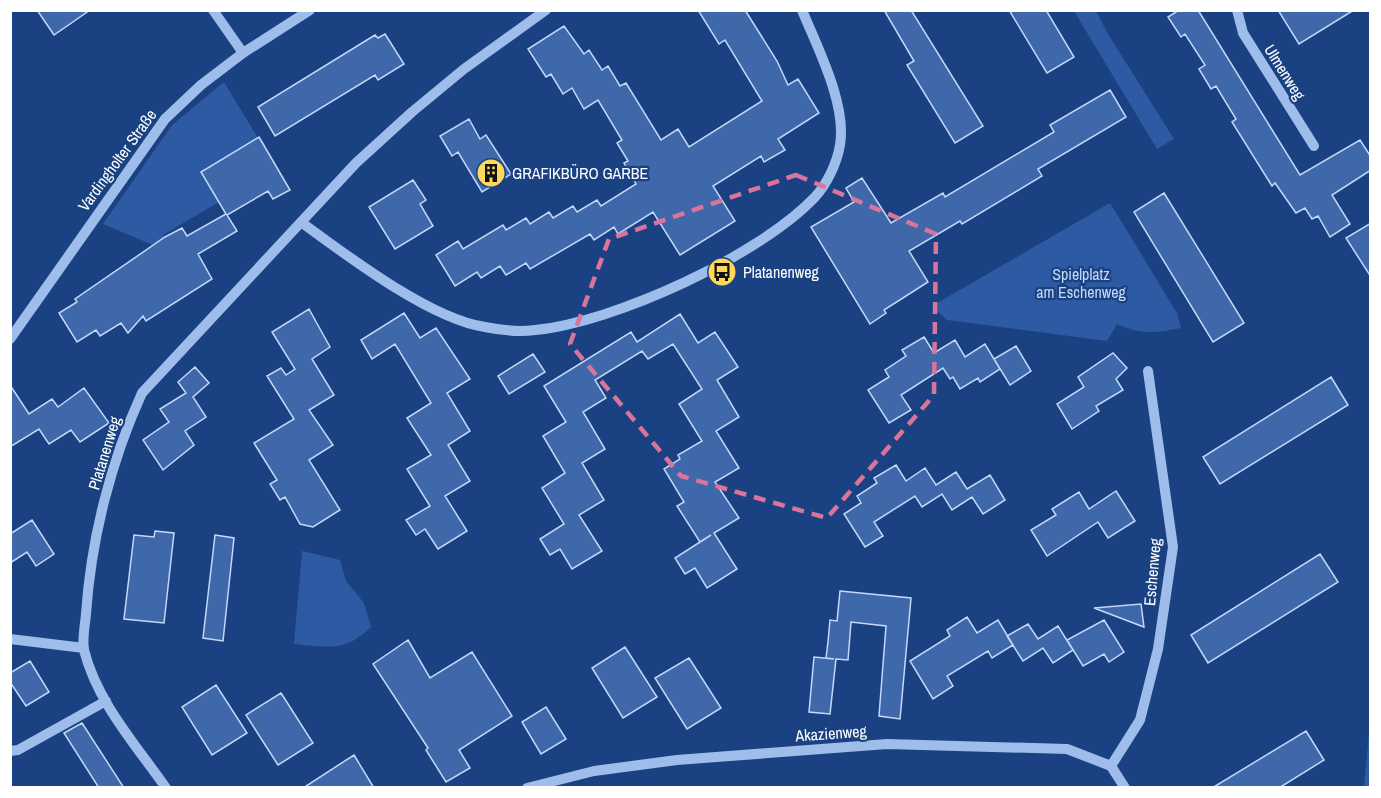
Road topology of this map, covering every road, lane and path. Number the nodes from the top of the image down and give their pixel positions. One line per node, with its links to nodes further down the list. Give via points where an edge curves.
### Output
1 (213, 10): 6 (street)
2 (310, 10): 6 (street, Vardingholter Straße)
3 (546, 10): 8 (street, Platanenweg, via 412,111)
4 (802, 10): 8 (street, via 834,91 839,116 841,144 831,173 815,197 792,216 730,259 688,281 585,321 534,331 484,327 437,310 357,264)
5 (1237, 10): 7 (street, Ulmenweg, via 1243,33)
6 (243, 53): 9 (street, Vardingholter Straße, via 165,119)
7 (1314, 146)
8 (301, 222): 12 (street, Platanenweg, via 142,393 123,434 105,500 88,575)
9 (10, 339)
10 (1148, 371): 15 (street, Eschenweg, via 1173,547 1158,649 1140,720)
11 (10, 639): 12 (street)
12 (84, 648): 13 (street, Platanenweg)
13 (106, 701): 14 (street); 16 (street, Platanenweg)
14 (10, 751)
15 (1111, 766): 17 (street, Akazienweg, via 1067,749 887,744 677,760 594,771); 18 (street)
16 (166, 788)
17 (527, 788)
18 (1125, 788)

